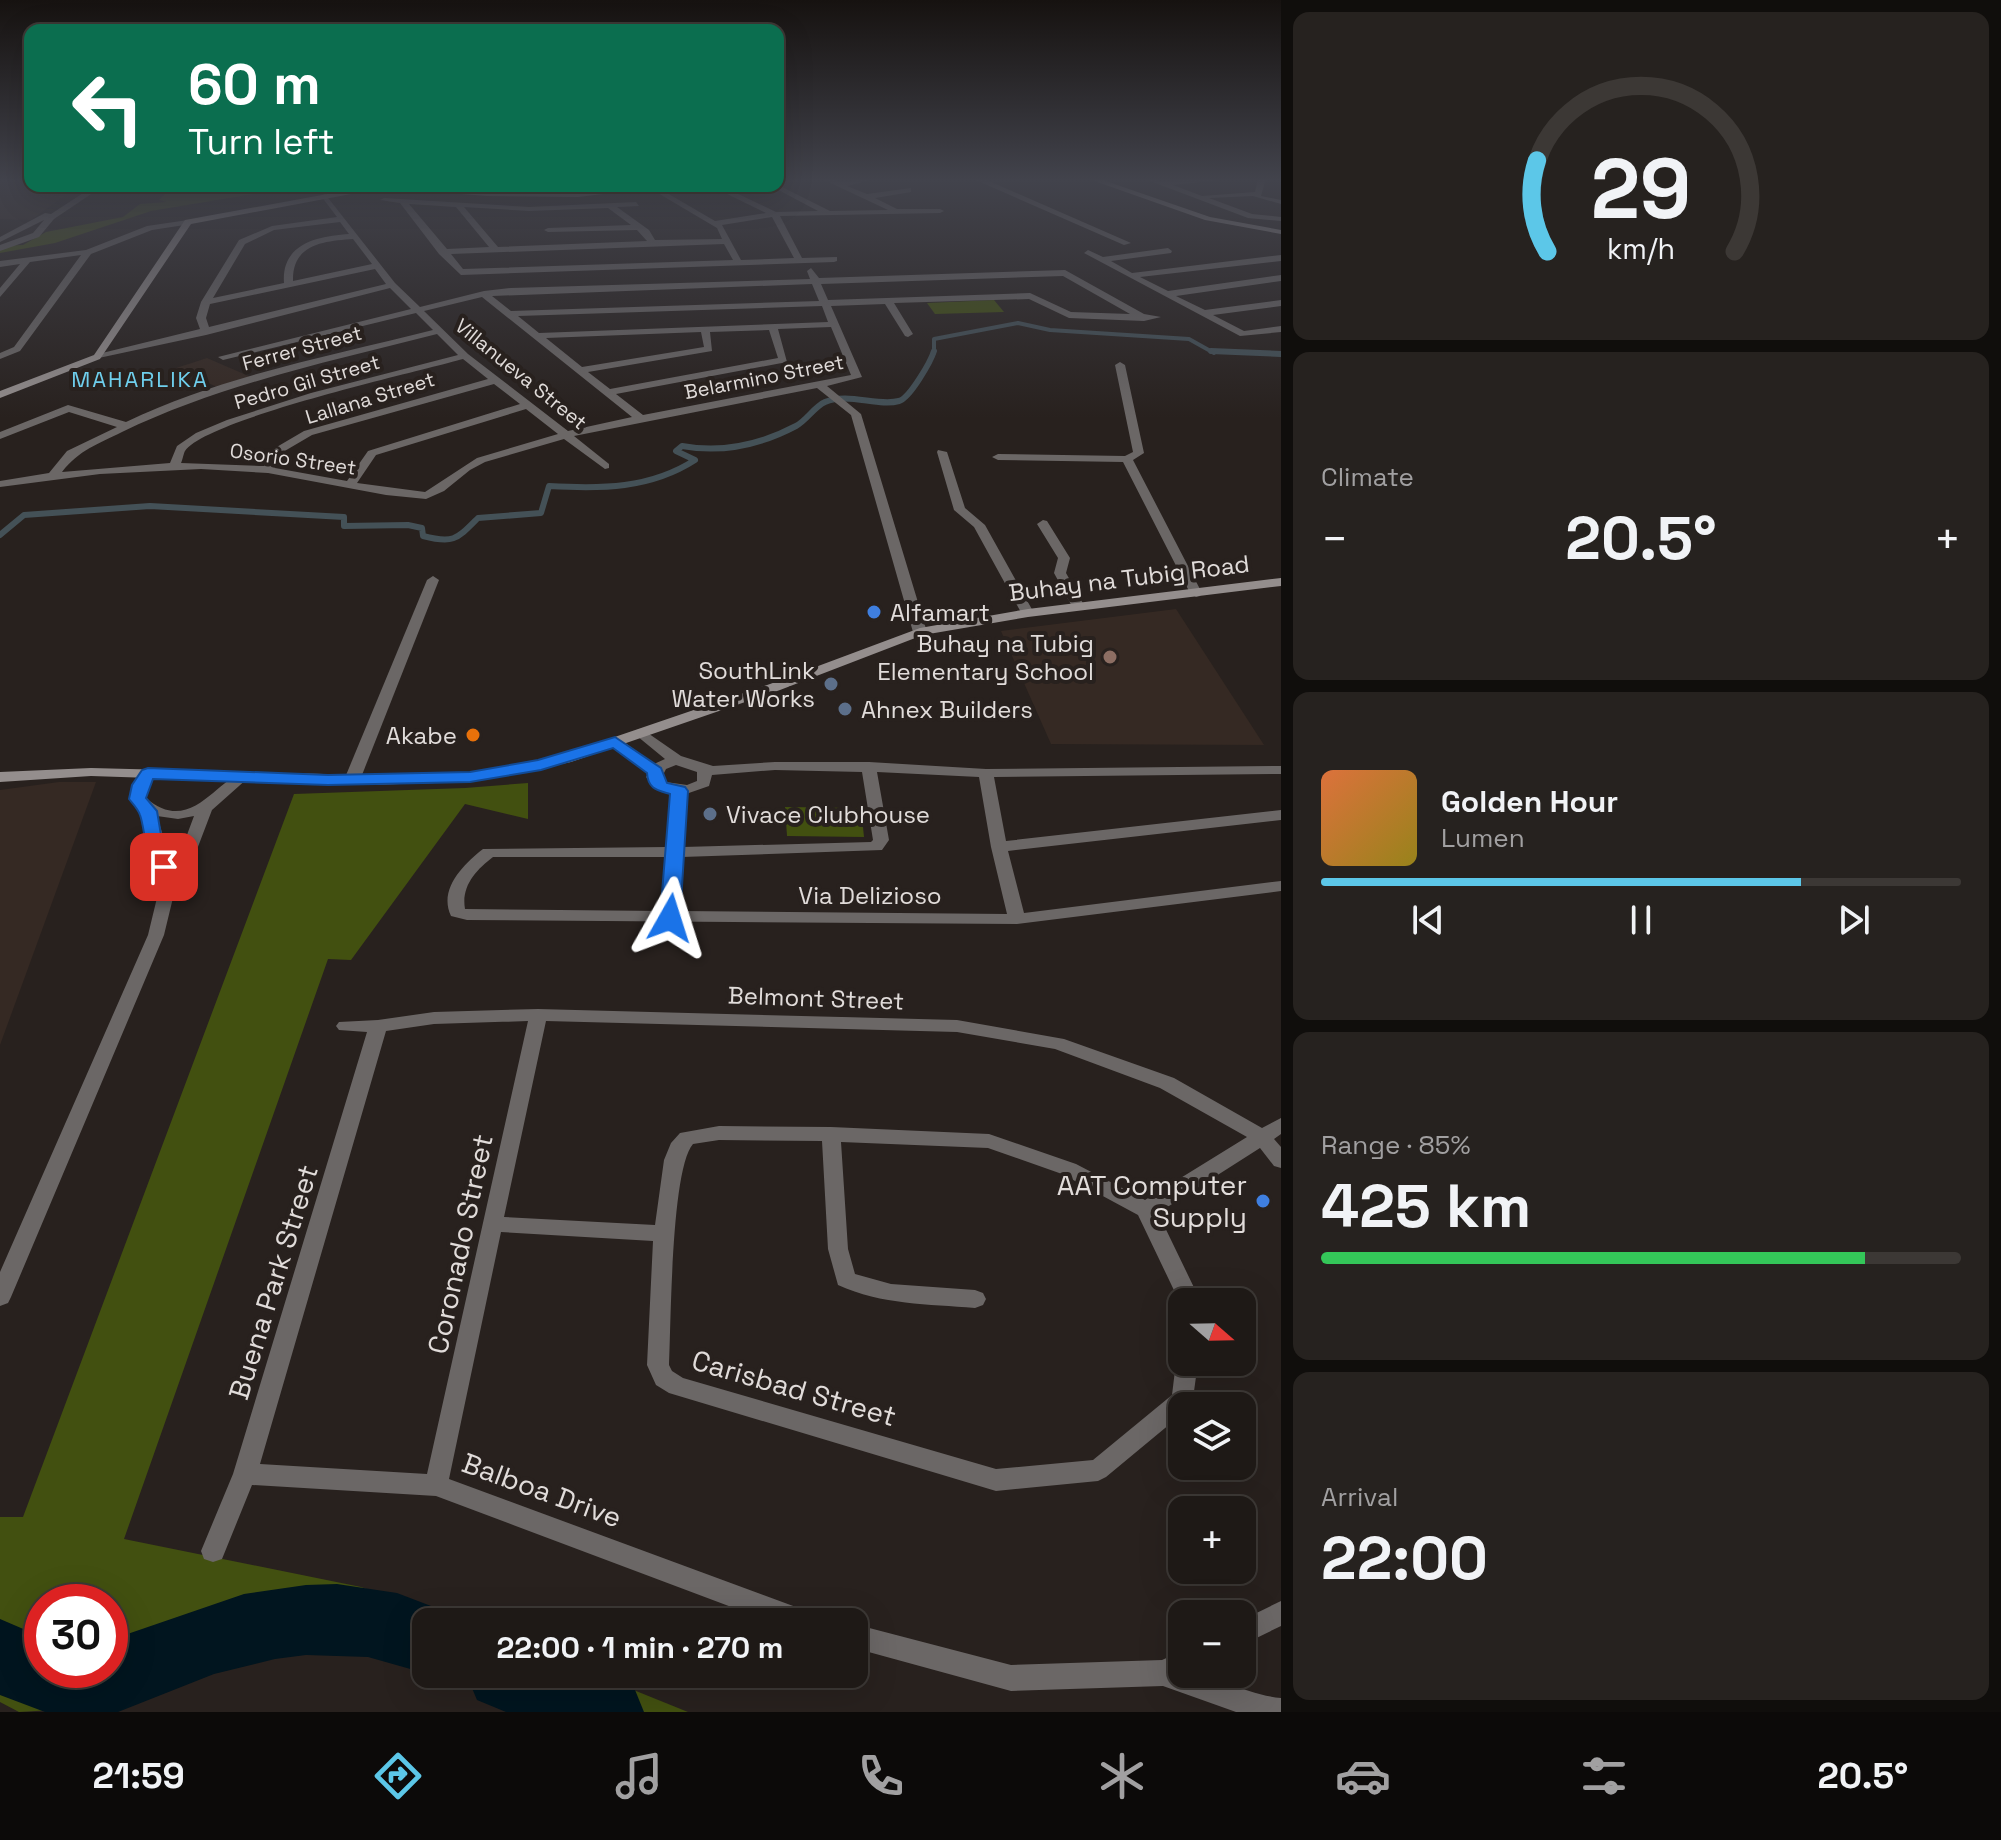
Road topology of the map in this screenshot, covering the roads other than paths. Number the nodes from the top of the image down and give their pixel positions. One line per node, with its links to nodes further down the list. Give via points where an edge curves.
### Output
1 (51, 258): 15 (street)
2 (84, 258): 44 (street, via 17,349)
3 (164, 258): 46 (street)
4 (232, 258): 28 (street)
5 (295, 258): 22 (street, via 286,276)
6 (371, 258): 18 (street, Villanueva Street)
7 (447, 258): 16 (street, via 462,276)
8 (736, 258): 16 (street)
9 (1098, 258): 14 (street)
10 (1117, 258): 14 (street)
11 (1281, 258): 19 (street)
12 (834, 259): 13 (street)
13 (799, 260): 16 (street)
14 (1102, 260): 19 (street)
15 (26, 262): 17 (street); 24 (street)
16 (738, 262)
17 (0, 264)
18 (377, 266): 22 (street); 23 (street, Villanueva Street)
19 (1134, 275): 26 (street)
20 (813, 276): 25 (street); 29 (street, Belarmino Street); 35 (street, via 1065,273)
21 (1281, 278): 26 (street)
22 (289, 285): 28 (street)
23 (392, 285): 31 (street, Villanueva Street); 41 (street)
24 (0, 294)
25 (484, 294): 31 (street); 33 (street)
26 (1167, 294): 32 (street)
27 (888, 301): 29 (street); 35 (street, via 1030,296 1069,315); 42 (street)
28 (206, 302): 41 (street, via 201,318)
29 (826, 303): 33 (street); 36 (street, Belarmino Street)
30 (1281, 303): 32 (street)
31 (418, 309): 40 (street, Villanueva Street); 47 (street, via 223,357)
32 (1205, 313): 39 (street, via 1243,334)
33 (510, 314): 43 (street)
34 (1156, 317): 35 (street)
35 (1144, 318)
36 (836, 324): 37 (street); 53 (street, Belarmino Street, via 857,377)
37 (772, 326): 38 (street); 54 (street, via 784,360)
38 (705, 329): 43 (street); 49 (street, via 709,349)
39 (1281, 329)
40 (439, 331): 45 (street, Villanueva Street); 51 (street, Ferrer Street)
41 (206, 332): 46 (street)
42 (908, 334)
43 (537, 336): 49 (street)
44 (0, 356)
45 (465, 356): 52 (street, Villanueva Street); 64 (street, Pedro Gil Street, via 246,416 180,449)
46 (97, 357): 55 (street)
47 (233, 364)
48 (1120, 365): 63 (street, via 1139,453)
49 (580, 370): 54 (street)
50 (244, 371): 51 (street)
51 (254, 378): 58 (street, Ferrer Street)
52 (495, 380): 56 (street, Villanueva Street); 66 (street, Lallana Street, via 308,433 279,450)
53 (819, 384): 57 (street, Belarmino Street); 76 (street, via 856,414)
54 (608, 392): 57 (street)
55 (0, 395)
56 (529, 405): 59 (street, Villanueva Street); 69 (street, via 372,453)
57 (643, 420): 59 (street, Belarmino Street)
58 (123, 425): 60 (street, via 68,408); 67 (street, Ferrer Street, via 71,453)
59 (565, 434): 65 (street, Villanueva Street); 69 (street, Osorio Street, via 465,466 426,496)
60 (0, 436)
61 (942, 452): 75 (street, via 960,510 979,525)
62 (998, 457): 63 (street)
63 (1127, 459): 73 (street)
64 (175, 465): 66 (street, Osorio Street); 67 (street, Osorio Street)
65 (605, 466)
66 (269, 470): 69 (street, Osorio Street)
67 (54, 475): 68 (street, Osorio Street)
68 (0, 484)
69 (350, 485)
70 (1043, 524): 74 (street, via 1064,558 1060,573)
71 (433, 580): 88 (street)
72 (1281, 582): 73 (street, Buhay na Tubig Road)
73 (1196, 593): 74 (street, Buhay na Tubig Road)
74 (1079, 607): 75 (street, Buhay na Tubig Road)
75 (1028, 613): 76 (street, Buhay na Tubig Road)
76 (920, 632): 77 (street, Buhay na Tubig Road)
77 (647, 738): 78 (street); 79 (street)
78 (622, 747): 82 (street); 88 (street, via 470,777)
79 (678, 761): 82 (street); 83 (street)
80 (869, 766): 83 (street); 85 (street); 94 (street, via 881,840 876,847)
81 (1281, 770): 85 (street)
82 (655, 771): 89 (street, via 656,782)
83 (705, 771): 89 (street, via 704,783)
84 (148, 773): 86 (street); 87 (street); 91 (street, via 138,799)
85 (986, 773): 93 (street)
86 (0, 777)
87 (240, 778): 88 (street); 90 (street)
88 (352, 780)
89 (679, 791): 94 (street)
90 (205, 808): 91 (street, via 168,815); 95 (street, via 188,852)
91 (148, 811): 95 (street, via 160,860)
92 (1281, 815): 93 (street)
93 (999, 847): 98 (street)
94 (675, 852): 97 (street); 97 (street, Via Delizioso, via 489,852 457,885 454,907 467,915)
95 (171, 872): 110 (street, via 156,935)
96 (1281, 886): 98 (street, Via Delizioso)
97 (670, 918): 98 (street, Via Delizioso)
98 (1017, 919)
99 (538, 1015): 101 (street, Belmont Street, via 434,1018); 104 (street, Belmont Street, via 957,1026 1058,1043 1167,1083); 107 (street, Coronado Street)
100 (345, 1026): 101 (street, Belmont Street)
101 (378, 1026): 113 (street, Buena Park Street)
102 (1281, 1125): 104 (street)
103 (831, 1134): 106 (street, Carisbad Street, via 989,1141 1069,1169); 108 (street, Carisbad Street, via 719,1133 687,1138 674,1160); 111 (street, via 838,1249 846,1279 877,1290)
104 (1262, 1137): 105 (street); 106 (street)
105 (1281, 1161)
106 (1146, 1210): 109 (street)
107 (493, 1224): 108 (street); 114 (street, Coronado Street)
108 (664, 1234): 112 (street, Carisbad Street, via 658,1365 664,1378 692,1391 996,1480 1098,1470 1183,1400)
109 (1183, 1288)
110 (0, 1297)
111 (975, 1299)
112 (1186, 1376)
113 (245, 1474): 114 (street, Balboa Drive); 115 (street, Buena Park Street)
114 (436, 1485): 116 (street, Balboa Drive)
115 (213, 1551)
116 (766, 1608)
117 (1281, 1613): 118 (street)
118 (1256, 1626)
119 (868, 1640): 120 (street, via 1011,1678)
120 (1168, 1668)
121 (1218, 1688): 122 (street)
122 (1281, 1711)

